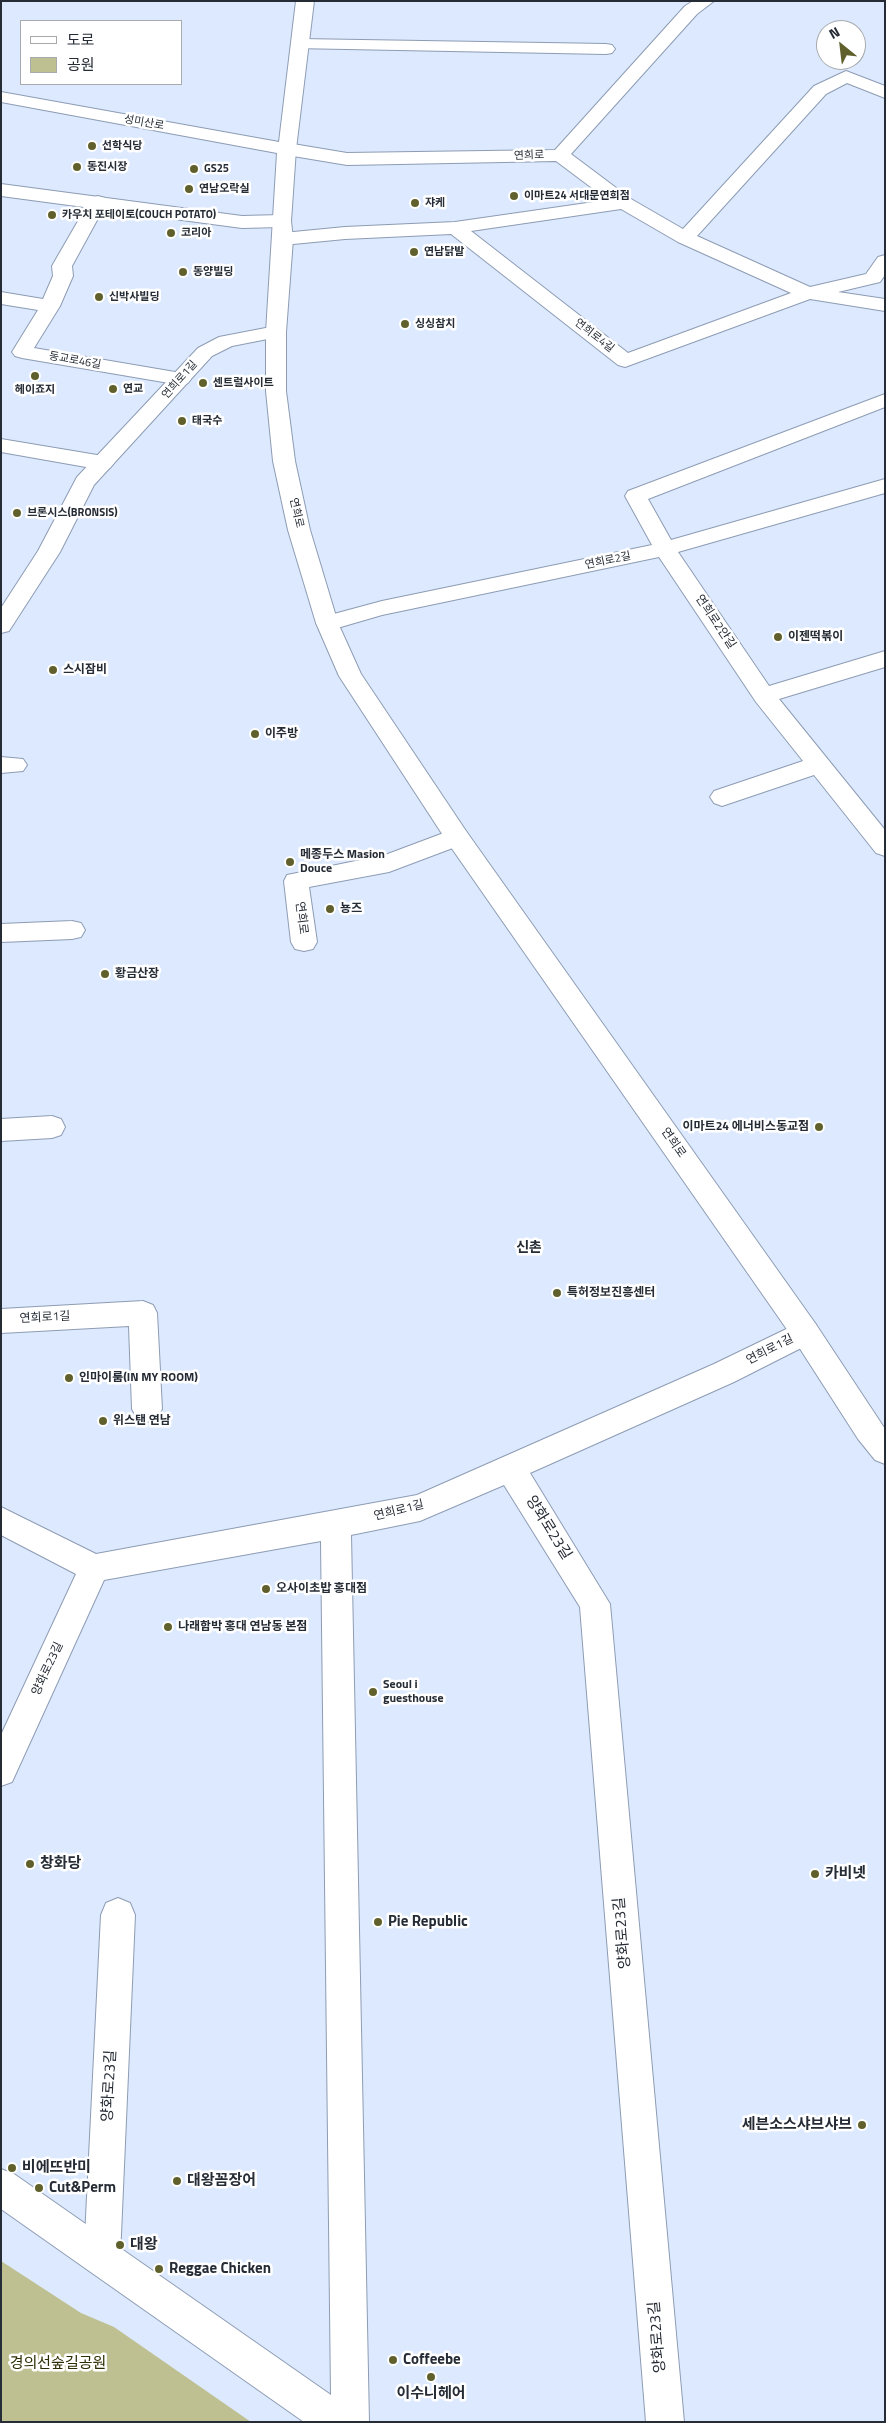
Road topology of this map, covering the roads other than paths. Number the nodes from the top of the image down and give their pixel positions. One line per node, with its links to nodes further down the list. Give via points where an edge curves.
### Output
1 (305, 1): 3 (street, 연희로)
2 (706, 1): 8 (street, 연희로, via 691,10)
3 (300, 44): 4 (street); 7 (street, 연희로)
4 (606, 49)
5 (885, 93): 14 (street, via 846,76 820,90)
6 (1, 97): 7 (street, 성미산로)
7 (287, 149): 8 (street, 연희로, via 347,159); 13 (street, 연희로)
8 (560, 155): 11 (street, 연희로4길)
9 (1, 190): 10 (street)
10 (98, 202): 13 (street); 19 (street, 동교로46길, via 62,266 63,276)
11 (624, 203): 12 (street); 14 (street, 연희로4길)
12 (455, 228): 13 (street, via 345,233); 16 (street, 연희로4길, via 626,361)
13 (282, 230): 20 (street, 연희로)
14 (685, 238): 16 (street, 연희로4길)
15 (885, 261): 16 (street, 연희로4길, via 873,278)
16 (808, 293): 18 (street, 연희로4길)
17 (1, 298): 19 (street)
18 (885, 305)
19 (50, 306): 21 (street, 동교로46길, via 22,352)
20 (276, 332): 21 (street, 연희로1길, via 226,341 205,352); 27 (street, 연희로, via 276,391 284,462 299,530)
21 (181, 379): 24 (street, 연희로1길)
22 (885, 400): 26 (street, via 636,496)
23 (1, 445): 24 (street)
24 (103, 463): 28 (street, 연희로1길, via 85,482 49,552)
25 (885, 486): 26 (street, 연희로2길)
26 (665, 549): 27 (street, 연희로2길, via 382,608); 30 (street, 연희로2안길)
27 (328, 623): 33 (street, 연희로, via 350,676)
28 (1, 626)
29 (885, 659): 30 (street)
30 (764, 696): 31 (street, 연희로2안길)
31 (819, 765): 32 (street); 34 (street, 연희로2안길)
32 (722, 797)
33 (457, 837): 37 (street, 연희로, via 389,863 296,880); 41 (street, 연희로)
34 (885, 847)
35 (72, 930): 36 (street)
36 (1, 933)
37 (304, 942)
38 (52, 1127): 39 (street)
39 (1, 1130)
40 (1, 1321): 42 (street, 연희로1길, via 143,1313)
41 (805, 1332): 43 (street, 연희로); 44 (street, 연희로1길, via 724,1373)
42 (147, 1409)
43 (885, 1451)
44 (510, 1468): 46 (street, 연희로1길, via 420,1508); 54 (street, 양화로23길, via 595,1604)
45 (1, 1520): 47 (street)
46 (336, 1525): 47 (street, 연희로1길); 53 (street)
47 (94, 1568): 48 (street, 양화로23길)
48 (1, 1771)
49 (118, 1915): 51 (street, 양화로23길)
50 (1, 2186): 51 (street)
51 (102, 2257): 52 (street)
52 (336, 2422)
53 (350, 2422)
54 (665, 2422)

